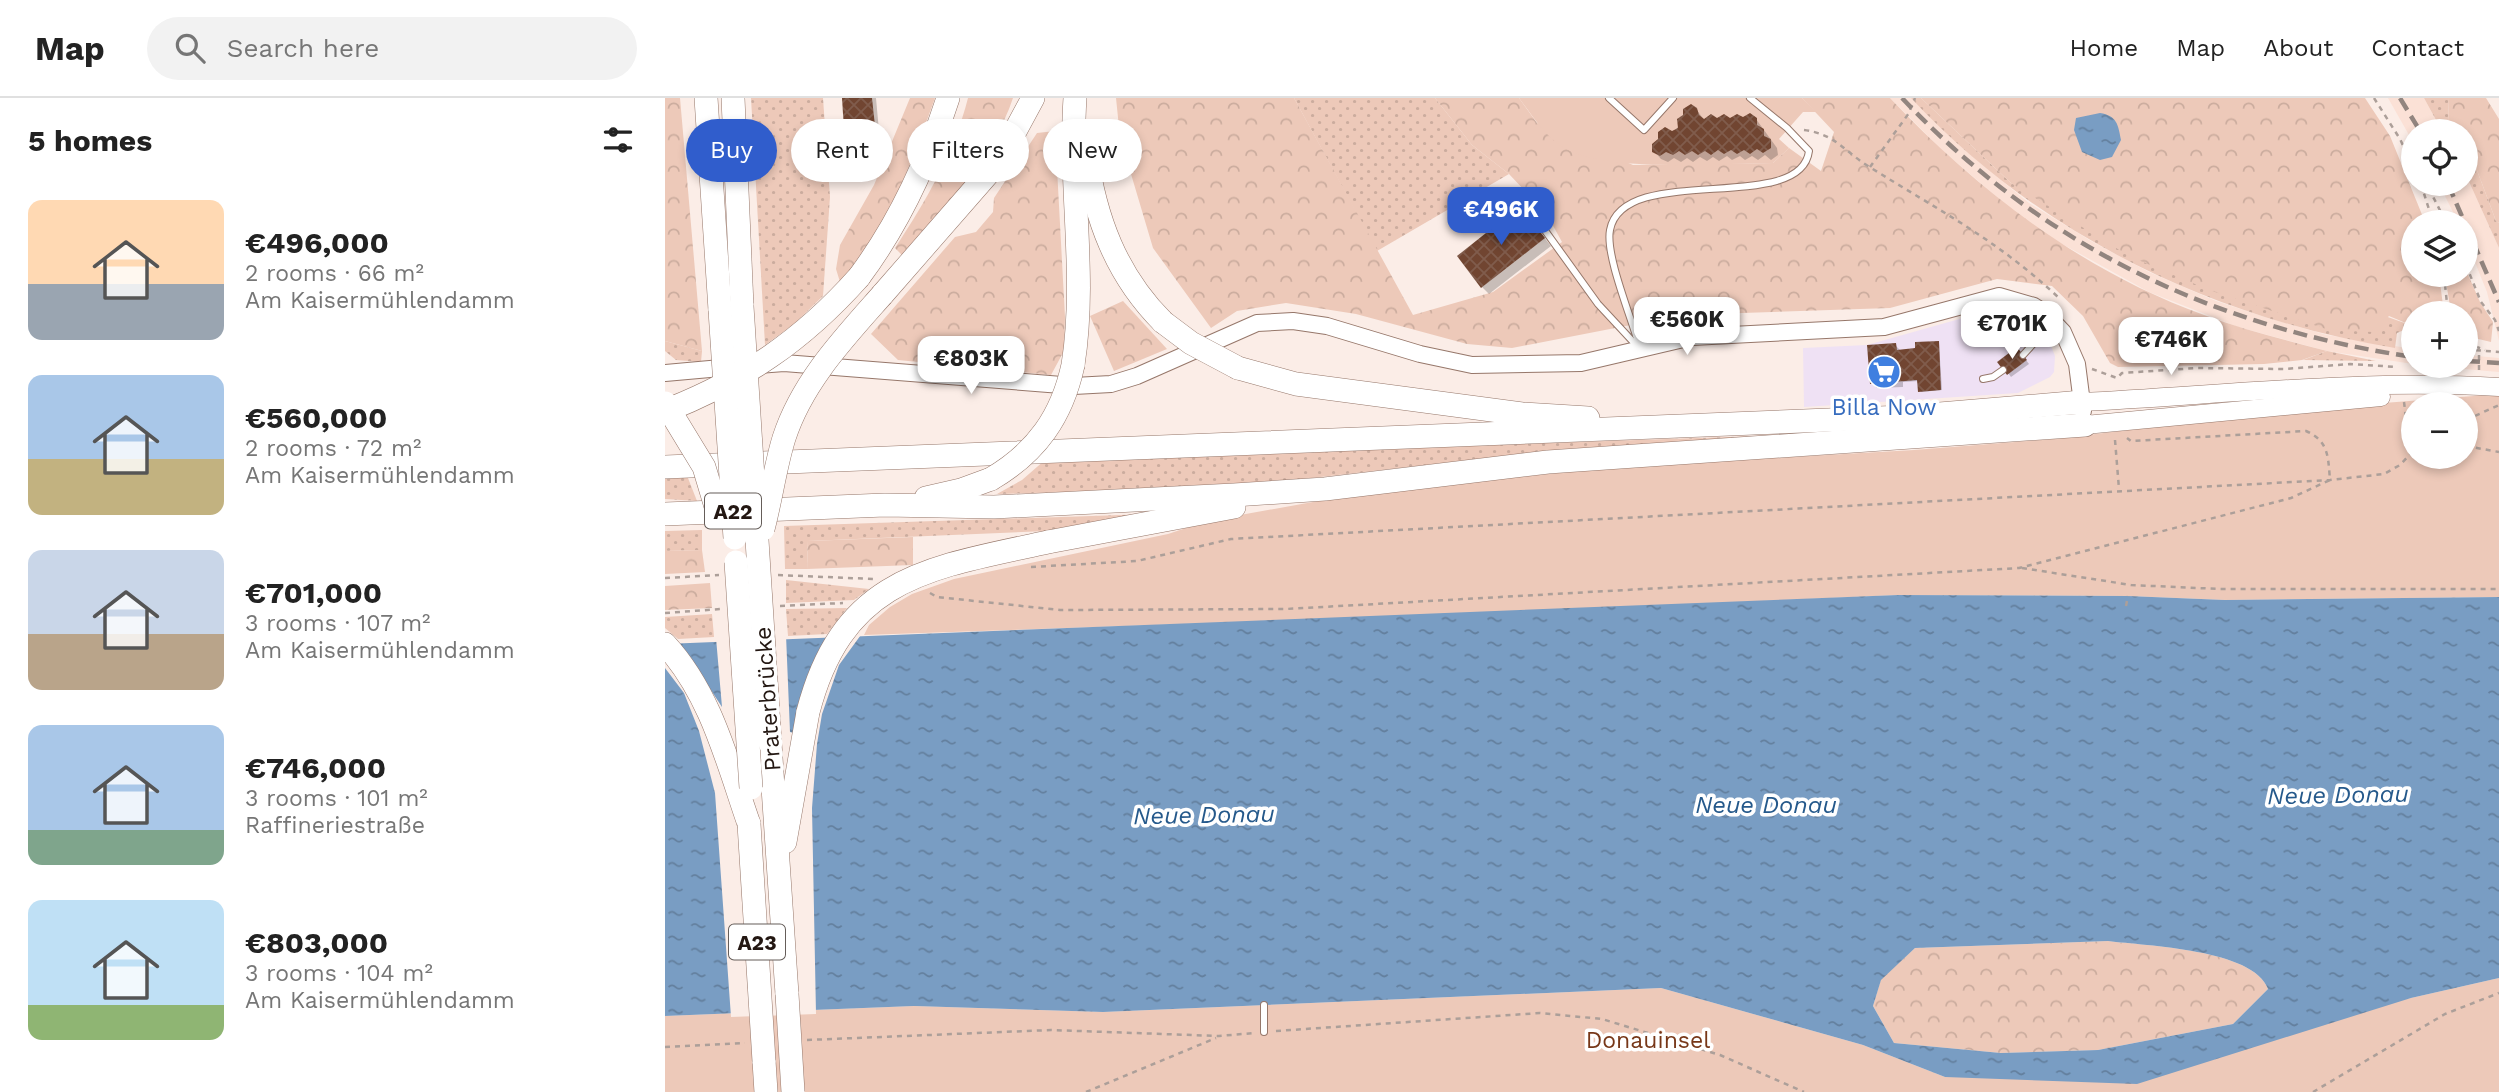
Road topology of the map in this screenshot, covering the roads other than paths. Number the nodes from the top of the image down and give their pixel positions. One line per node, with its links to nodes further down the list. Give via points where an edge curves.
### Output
1 (706, 98): 10 (highway, A23)
2 (733, 98): 10 (highway, A23)
3 (948, 98): 19 (highway, bridge, via 901,215 859,277 808,329 753,371)
4 (1034, 98): 26 (highway, bridge, via 999,161 827,361 795,411)
5 (1075, 98): 21 (highway, bridge, via 1108,242 1133,289 1163,322 1191,343 1238,368 1296,384 1522,414); 24 (highway, bridge, via 1072,135 1080,294 1073,365 1061,406 1044,436 1020,460 991,479 946,494)
6 (1609, 98): 7 (lane, via 1644,130)
7 (1673, 98)
8 (1750, 98): 12 (lane, via 1808,151 1802,168 1751,185 1637,200 1620,211 1610,230 1611,253)
9 (1487, 211): 12 (lane, via 1509,195 1523,200 1598,304)
10 (731, 308): 26 (highway, Praterbrücke / A23, bridge); 27 (highway, Praterbrücke / A23, bridge)
11 (1970, 325): 13 (lane, via 1980,330 2027,330 2034,343)
12 (1640, 351): 15 (street, via 1581,363 1472,365 1293,321 1257,323 1111,384 1038,384 784,363); 20 (street, via 1692,337 1884,327 1999,296 2021,300 2045,313 2063,332 2077,364)
13 (2023, 355)
14 (2003, 370): 16 (lane)
15 (665, 373)
16 (1983, 379)
17 (2499, 387): 20 (main road, via 2425,383 2261,390 2119,400); 20 (main road, via 2404,403 2118,431)
18 (665, 403): 27 (highway, bridge, via 704,467)
19 (665, 411)
20 (2083, 413): 21 (highway); 23 (highway, via 1548,462)
21 (1678, 427): 22 (highway, A22)
22 (665, 467)
23 (1325, 489): 24 (highway, via 994,507); 30 (highway, bridge, via 974,558 910,578 874,599 847,625 816,682)
24 (885, 505): 25 (highway, A22)
25 (665, 514)
26 (758, 549): 30 (highway, Praterbrücke / A23, bridge)
27 (728, 568): 29 (highway, Praterbrücke / A23, bridge, via 751,788)
28 (665, 644): 29 (highway, via 688,672 708,710)
29 (749, 824): 33 (highway, Praterbrücke / A23, bridge)
30 (779, 876): 34 (highway, Praterbrücke / A23, bridge)
31 (1264, 1005): 32 (lane)
32 (1264, 1032)
33 (767, 1092)
34 (793, 1092)

